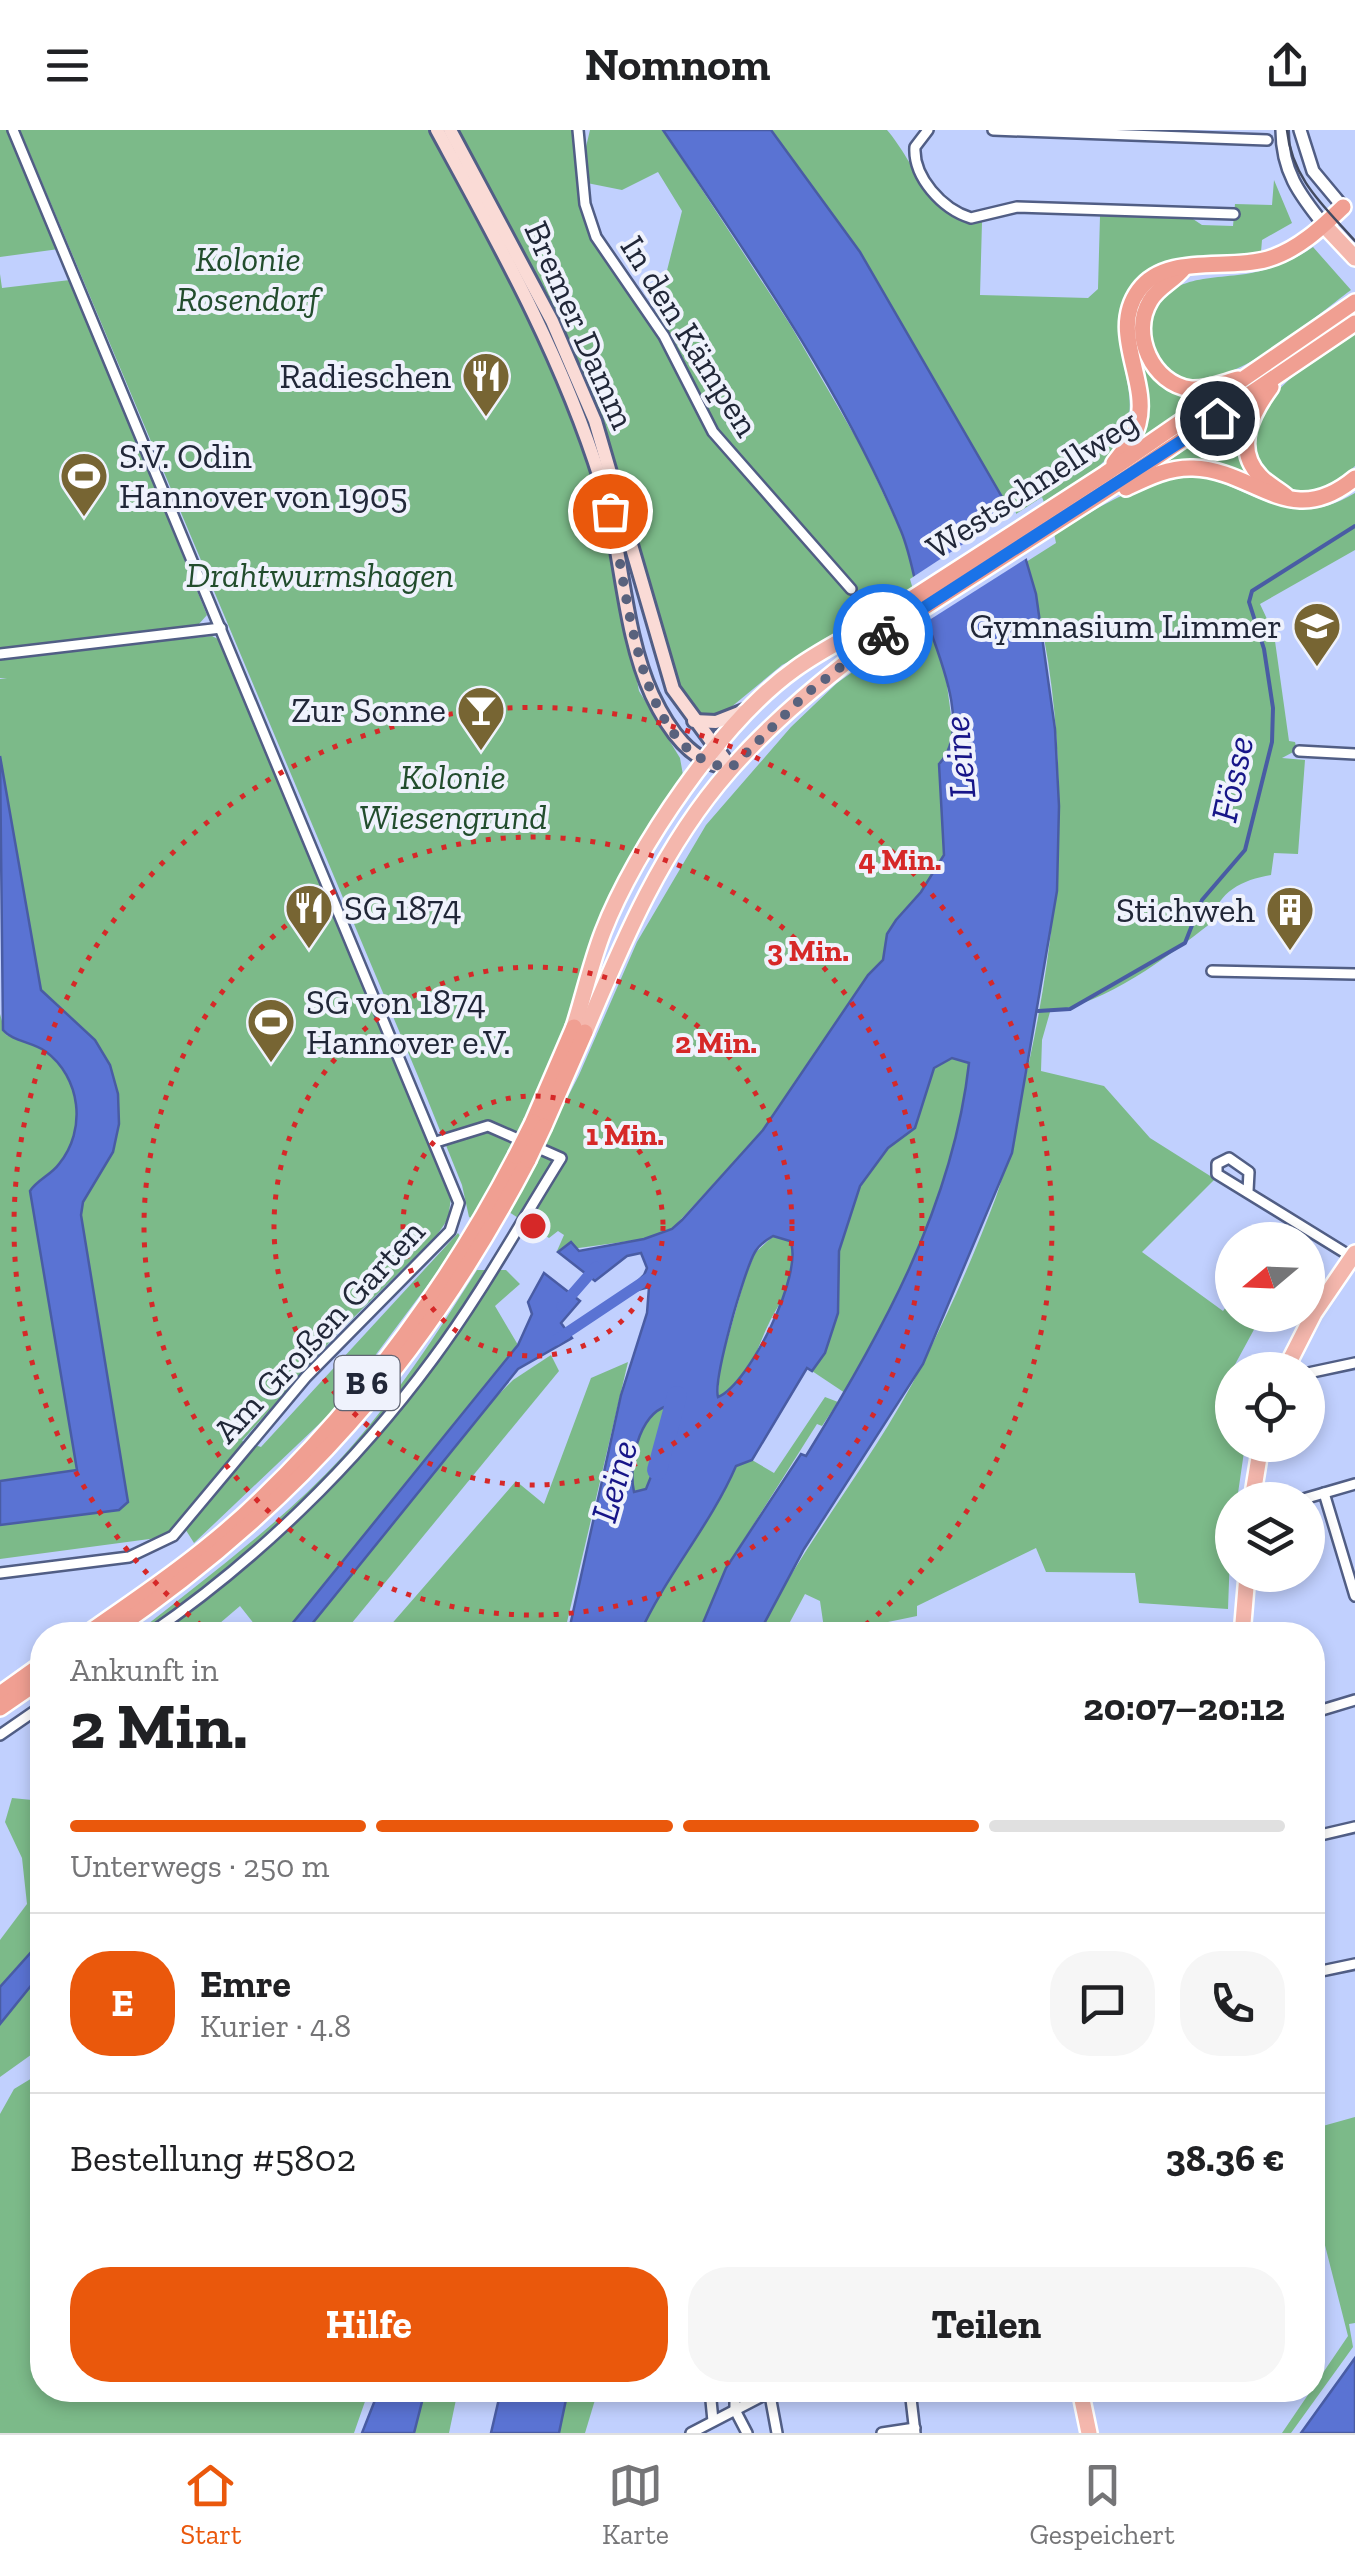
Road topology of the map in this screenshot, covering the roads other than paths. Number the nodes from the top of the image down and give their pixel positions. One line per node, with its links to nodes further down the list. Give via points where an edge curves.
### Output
1 (13, 130): 28 (street, Am Großen Garten)
2 (437, 130): 24 (main road, Bremer Damm, via 563,376)
3 (450, 130): 24 (main road, Bremer Damm, via 552,321 595,421)
4 (578, 130): 26 (street, In den Kämpen, via 585,204 596,237 664,336 713,432)
5 (928, 130): 12 (street, via 914,147 919,172 956,213 971,218 1017,207)
6 (993, 130): 9 (street)
7 (1282, 130): 13 (street, via 1290,178)
8 (1300, 130): 11 (street, via 1313,171)
9 (1151, 132): 10 (street)
10 (1266, 140)
11 (1349, 212): 13 (highway)
12 (1234, 214)
13 (1324, 225): 14 (main road); 15 (highway, via 1271,258)
14 (1355, 258)
15 (1184, 268): 18 (highway, via 1157,292 1143,318 1156,369 1176,385 1199,389); 20 (highway, via 1164,269 1133,299 1127,326 1140,414)
16 (1350, 306): 18 (highway, Westschnellweg / B 6)
17 (1355, 323): 19 (highway, Westschnellweg / B 6)
18 (1251, 375): 20 (highway, Westschnellweg / B 6)
19 (1280, 376): 22 (highway, via 1256,407 1246,443 1259,476); 23 (highway, Westschnellweg / B 6)
20 (1105, 474): 23 (highway, Westschnellweg / B 6)
21 (1355, 478): 22 (highway, via 1323,497)
22 (1289, 499): 23 (highway, via 1213,471 1179,468)
23 (1053, 519): 27 (highway, Westschnellweg / B 6)
24 (622, 535): 25 (main road, Bremer Damm)
25 (628, 556): 31 (main road, Bremer Damm, via 665,670); 33 (main road, Bremer Damm, via 642,666 659,708)
26 (851, 589)
27 (882, 626): 30 (main road, Westschnellweg / B 6, via 794,670); 37 (main road, Westschnellweg / B 6)
28 (221, 628): 29 (street); 42 (street, Am Großen Garten)
29 (0, 654)
30 (752, 707): 31 (main road, via 716,722); 32 (main road, Westschnellweg / B 6)
31 (694, 721): 32 (main road, Bremer Damm)
32 (718, 745): 36 (main road, Westschnellweg / B 6); 37 (main road, Bremer Damm)
33 (687, 747): 36 (main road, Bremer Damm); 38 (main road, via 694,769)
34 (1299, 751): 35 (street)
35 (1355, 754)
36 (704, 763): 37 (main road); 38 (main road, Westschnellweg / B 6)
37 (731, 768): 41 (main road, Westschnellweg / B 6, via 632,920)
38 (686, 790): 41 (main road, Westschnellweg / B 6, via 603,932)
39 (1212, 971): 40 (street)
40 (1355, 974)
41 (580, 1030): 43 (highway, Westschnellweg / B 6, bridge)
42 (436, 1142): 52 (street, Am Großen Garten, via 459,1203 450,1230 306,1377 188,1522 162,1544 128,1557); 57 (street, via 488,1126 561,1158 436,1356 386,1420 234,1570)
43 (522, 1158): 55 (highway, Westschnellweg / B 6, via 418,1317 350,1404 260,1500 174,1574); 56 (highway, Westschnellweg / B 6, via 493,1227 361,1416 182,1583)
44 (1248, 1191): 45 (street)
45 (1353, 1255): 46 (main road, via 1314,1313)
46 (1301, 1352)
47 (1355, 1363): 48 (street)
48 (1325, 1366)
49 (1355, 1484): 50 (street)
50 (1325, 1493)
51 (1325, 1496): 54 (street)
52 (0, 1573)
53 (1245, 1592): 58 (main road)
54 (1355, 1596)
55 (104, 1622)
56 (126, 1622)
57 (165, 1622)
58 (1243, 1622)
59 (30, 1673): 61 (highway)
60 (30, 1687): 63 (highway)
61 (0, 1694)
62 (1355, 1700): 64 (street)
63 (0, 1708)
64 (1325, 1709)
65 (30, 1714): 66 (street)
66 (0, 1735)
67 (1355, 1827): 68 (street)
68 (1325, 1834)
69 (1355, 1964): 70 (street)
70 (1325, 1970)
71 (713, 2402): 78 (street)
72 (735, 2402): 77 (street)
73 (750, 2402): 77 (street)
74 (772, 2402): 82 (street)
75 (911, 2402): 79 (street)
76 (1083, 2402): 84 (main road)
77 (735, 2410): 78 (street); 81 (street)
78 (712, 2421): 80 (street)
79 (915, 2431): 83 (street)
80 (690, 2433)
81 (747, 2433)
82 (778, 2433)
83 (882, 2433)
84 (1089, 2433)

